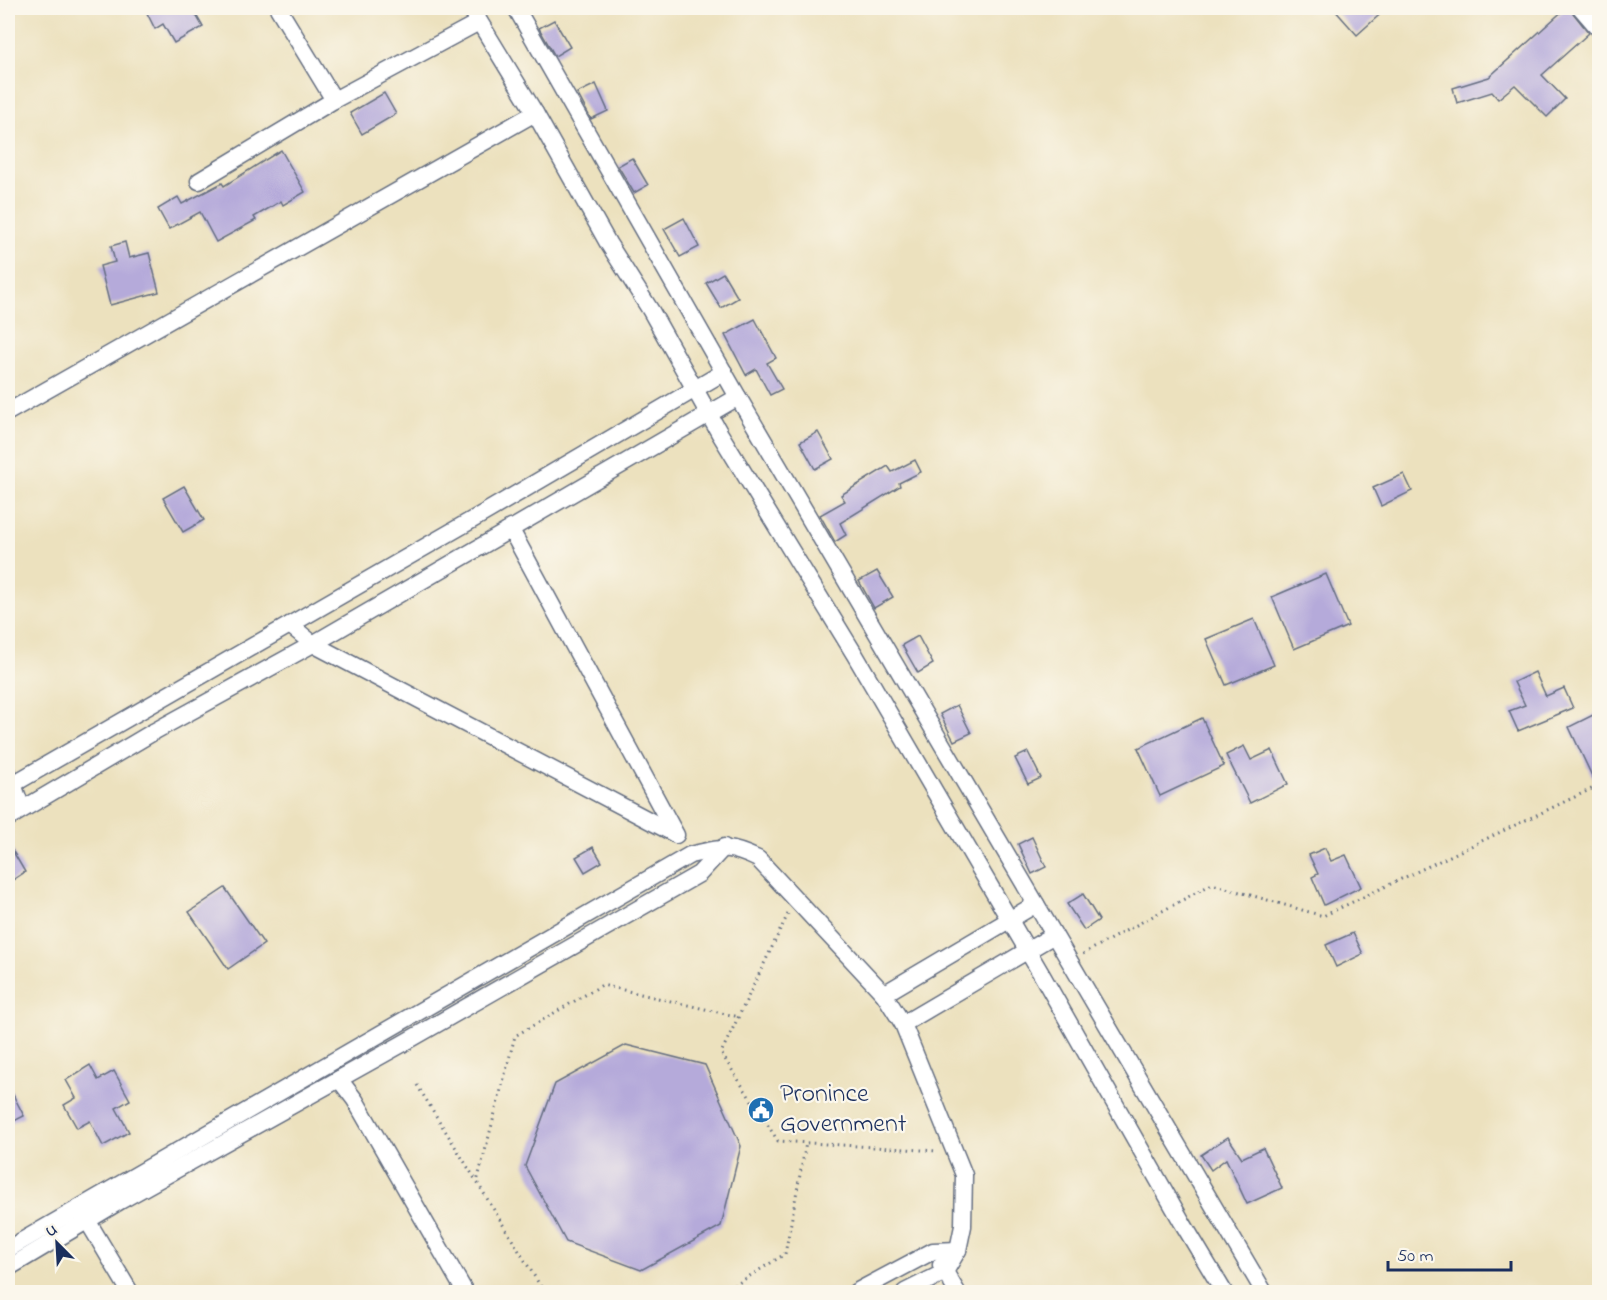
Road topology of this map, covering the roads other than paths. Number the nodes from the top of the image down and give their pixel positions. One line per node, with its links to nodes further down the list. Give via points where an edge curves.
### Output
1 (278, 8): 6 (street)
2 (516, 8): 9 (street)
3 (1581, 8): 5 (street)
4 (475, 15): 6 (street); 7 (street)
5 (1599, 30)
6 (334, 100): 8 (street)
7 (535, 113): 10 (street); 12 (street)
8 (199, 181)
9 (724, 372): 10 (street); 11 (street)
10 (695, 389): 13 (street); 15 (street)
11 (738, 397): 13 (street); 24 (street)
12 (8, 412)
13 (709, 413): 14 (street); 25 (street)
14 (510, 528): 16 (street); 20 (street)
15 (290, 625): 16 (street); 17 (street)
16 (313, 644): 18 (street, via 154,731); 20 (street)
17 (9, 782): 18 (street)
18 (22, 810): 19 (street)
19 (8, 818)
20 (675, 834): 22 (street)
21 (724, 848): 22 (street); 23 (street); 28 (street, via 758,859)
22 (690, 855): 23 (street); 32 (street)
23 (699, 874): 30 (street)
24 (1036, 903): 25 (street); 26 (street)
25 (1009, 920): 27 (street); 28 (street)
26 (1054, 935): 27 (street); 43 (street)
27 (1027, 951): 29 (street); 42 (street)
28 (884, 994): 29 (street)
29 (903, 1024): 33 (street, via 964,1175 963,1226)
30 (339, 1079): 31 (street); 39 (street, via 355,1100)
31 (87, 1220): 35 (street); 38 (street)
32 (8, 1249)
33 (958, 1250): 34 (street); 36 (street)
34 (933, 1251): 36 (street); 40 (street)
35 (8, 1268)
36 (945, 1272): 37 (street); 41 (street)
37 (955, 1291)
38 (130, 1293)
39 (465, 1293)
40 (856, 1293)
41 (905, 1293)
42 (1224, 1293)
43 (1264, 1293)

